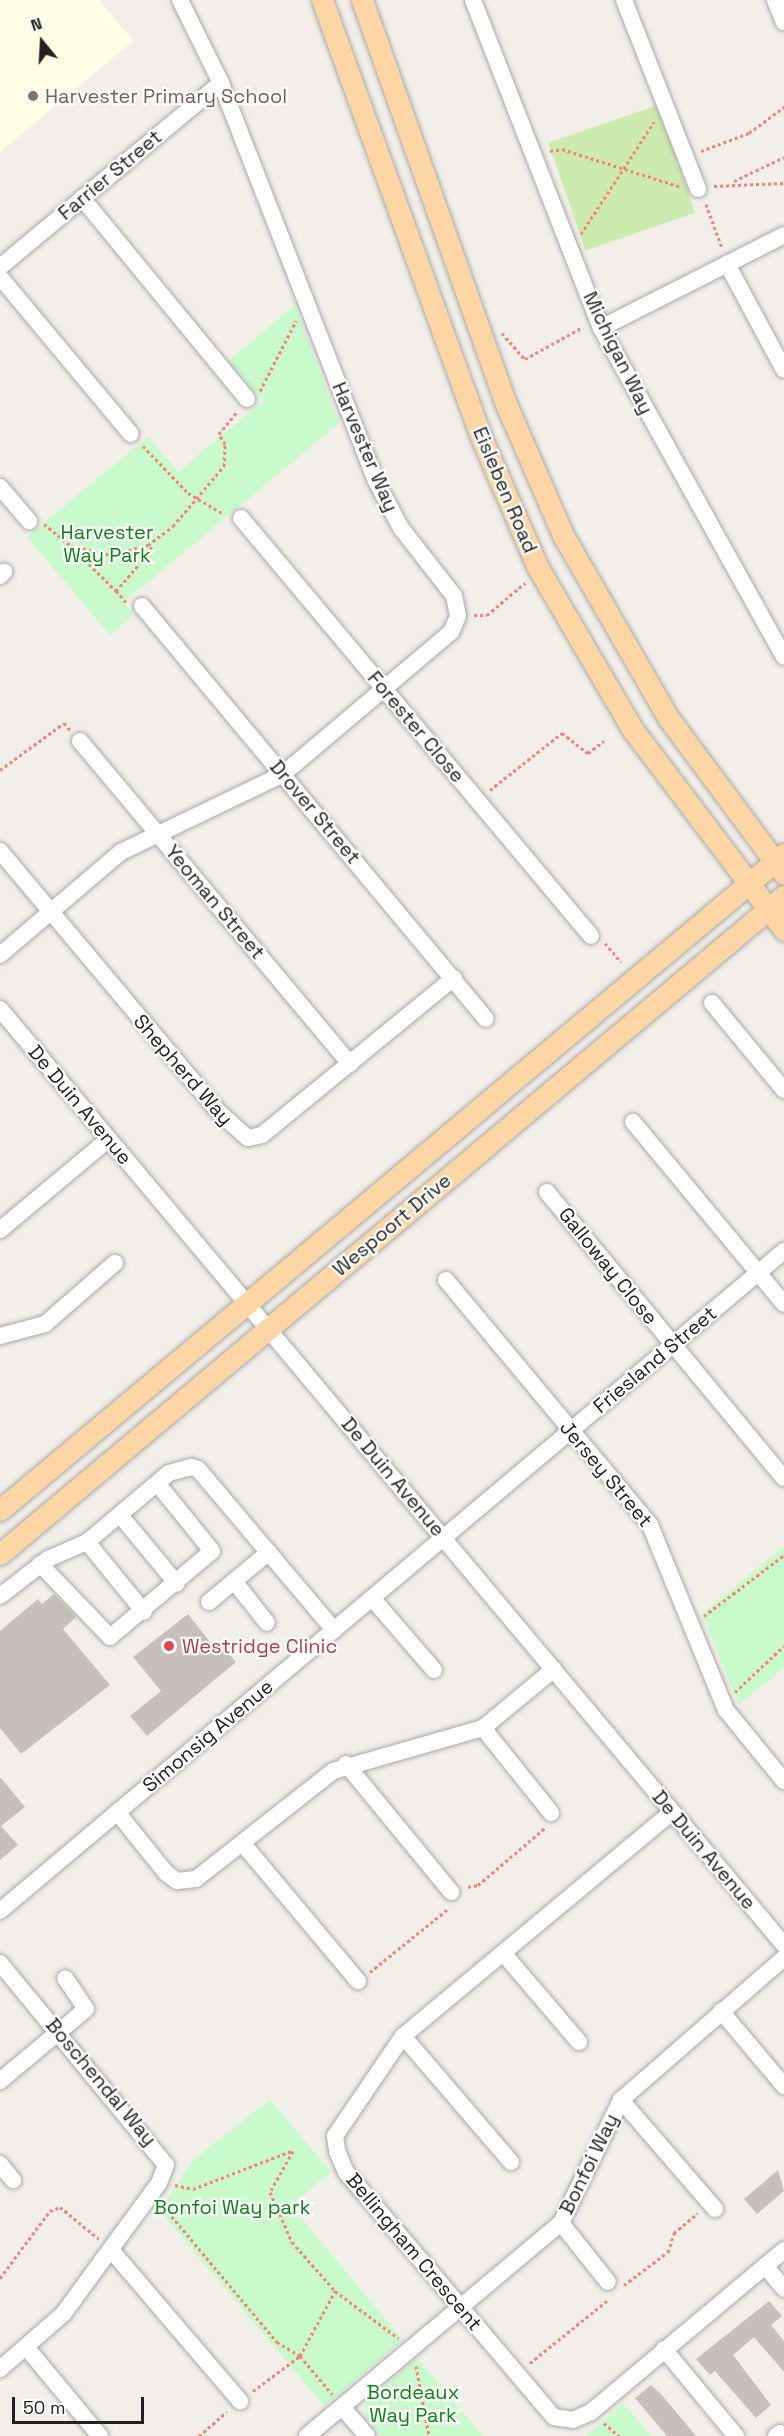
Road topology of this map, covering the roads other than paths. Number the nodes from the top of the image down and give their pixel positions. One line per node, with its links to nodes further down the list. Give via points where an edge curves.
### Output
1 (180, 0): 8 (street, Harvester Way)
2 (322, 0): 30 (main road, Eisleben Road, via 481,437 524,539 633,730)
3 (362, 0): 29 (main road, Eisleben Road, via 523,448 596,599 669,719)
4 (473, 0): 15 (street, Michigan Way)
5 (624, 0): 9 (street)
6 (775, 0): 7 (street)
7 (784, 22)
8 (221, 83): 10 (street, Farrier Street); 24 (street, Harvester Way, via 389,509 454,596 458,616 451,632)
9 (698, 189)
10 (82, 198): 13 (street, Farrier Street); 17 (street)
11 (784, 235): 12 (street)
12 (727, 264): 15 (street); 16 (street)
13 (0, 267)
14 (0, 277): 18 (street)
15 (600, 324): 23 (street, Michigan Way)
16 (784, 370)
17 (247, 399)
18 (131, 434)
19 (0, 487): 21 (street)
20 (241, 518): 24 (street, Forester Close)
21 (29, 521)
22 (142, 606): 26 (street, Drover Street)
23 (784, 657)
24 (385, 689): 26 (street); 35 (street, Forester Close)
25 (80, 741): 27 (street, Yeoman Street)
26 (283, 774): 27 (street); 37 (street, Drover Street)
27 (158, 833): 33 (street, via 121,852); 41 (street, Yeoman Street)
28 (0, 851): 33 (street, Shepherd Way)
29 (781, 863): 30 (main road, Wespoort Drive)
30 (748, 885): 32 (main road, Eisleben Road); 51 (main road, Wespoort Drive)
31 (784, 896): 32 (main road, Wespoort Drive)
32 (768, 910): 34 (main road, Eisleben Road); 53 (main road, Wespoort Drive)
33 (50, 914): 36 (street); 41 (street, Shepherd Way, via 237,1133 262,1135)
34 (784, 930)
35 (596, 937)
36 (0, 955)
37 (454, 978): 40 (street, Drover Street); 41 (street, Shepherd Way)
38 (712, 1004): 42 (street)
39 (0, 1010): 44 (street, De Duin Avenue)
40 (486, 1019)
41 (350, 1064)
42 (784, 1090)
43 (633, 1122): 49 (street)
44 (109, 1139): 46 (street); 51 (street, De Duin Avenue)
45 (547, 1192): 55 (street, Galloway Close)
46 (0, 1230)
47 (784, 1251): 49 (street, Friesland Street)
48 (115, 1263): 54 (street, via 45,1324)
49 (758, 1274): 52 (street); 55 (street, Friesland Street)
50 (446, 1280): 56 (street, Jersey Street)
51 (247, 1303): 53 (street, De Duin Avenue); 59 (main road, Wespoort Drive)
52 (784, 1304)
53 (268, 1329): 61 (street, De Duin Avenue); 64 (main road, Wespoort Drive)
54 (0, 1336)
55 (673, 1346): 56 (street, Friesland Street); 57 (street, Galloway Close)
56 (570, 1432): 61 (street, Friesland Street); 78 (street, Jersey Street, via 650,1525 723,1703)
57 (784, 1478)
58 (157, 1483): 60 (street); 63 (street, via 181,1467 198,1469); 67 (street, via 212,1549)
59 (0, 1510)
60 (120, 1515): 62 (street); 67 (street)
61 (444, 1538): 69 (street, Simonsig Avenue); 74 (street, De Duin Avenue)
62 (87, 1542): 65 (street); 71 (street)
63 (269, 1552): 66 (street); 73 (street)
64 (0, 1554)
65 (40, 1564): 68 (street); 71 (street, via 104,1635 110,1637)
66 (234, 1581): 70 (street); 72 (street)
67 (177, 1584): 71 (street)
68 (0, 1596)
69 (372, 1598): 73 (street, Simonsig Avenue); 75 (street)
70 (209, 1602)
71 (144, 1612)
72 (267, 1623)
73 (334, 1630): 79 (street, Simonsig Avenue)
74 (554, 1669): 76 (street); 80 (street, De Duin Avenue)
75 (434, 1670)
76 (483, 1728): 77 (street); 81 (street)
77 (346, 1764): 82 (street); 83 (street)
78 (784, 1781)
79 (117, 1812): 82 (street, via 177,1881 196,1879); 84 (street, Simonsig Avenue)
80 (672, 1812): 85 (street, De Duin Avenue); 86 (street, Bellingham Crescent)
81 (551, 1813)
82 (243, 1844): 90 (street)
83 (451, 1892)
84 (0, 1911)
85 (784, 1945)
86 (503, 1953): 93 (street, Bellingham Crescent); 94 (street)
87 (784, 1958): 91 (street, Bonfoi Way)
88 (0, 1963): 92 (street, Boschendal Way)
89 (64, 1978): 92 (street, via 87,2008)
90 (358, 1981)
91 (721, 2011): 96 (street); 97 (street, Bonfoi Way)
92 (59, 2032): 95 (street); 103 (street, Boschendal Way, via 163,2154 166,2169 159,2183)
93 (403, 2036): 98 (street); 108 (street, Bellingham Crescent, via 335,2136 337,2151 346,2172)
94 (579, 2042)
95 (0, 2081)
96 (784, 2086)
97 (621, 2100): 101 (street); 102 (street, Bonfoi Way)
98 (511, 2162)
99 (0, 2164): 100 (street)
100 (13, 2180)
101 (713, 2206)
102 (561, 2223): 106 (street); 108 (street, Bonfoi Way)
103 (111, 2250): 109 (street, Boschendal Way, via 63,2314); 112 (street)
104 (784, 2250): 105 (street, Bellingham Crescent)
105 (765, 2266): 107 (street); 110 (street, Bellingham Crescent)
106 (608, 2282)
107 (784, 2289)
108 (460, 2307): 110 (street, Bellingham Crescent, via 554,2417 573,2420 591,2412); 113 (street, Bonfoi Way)
109 (26, 2347): 111 (street, Boschendal Way); 114 (street)
110 (664, 2349): 117 (street)
111 (0, 2369)
112 (240, 2401)
113 (342, 2407): 115 (street, Bonfoi Way); 116 (street)
114 (100, 2436)
115 (307, 2436)
116 (367, 2436)
117 (736, 2436)

